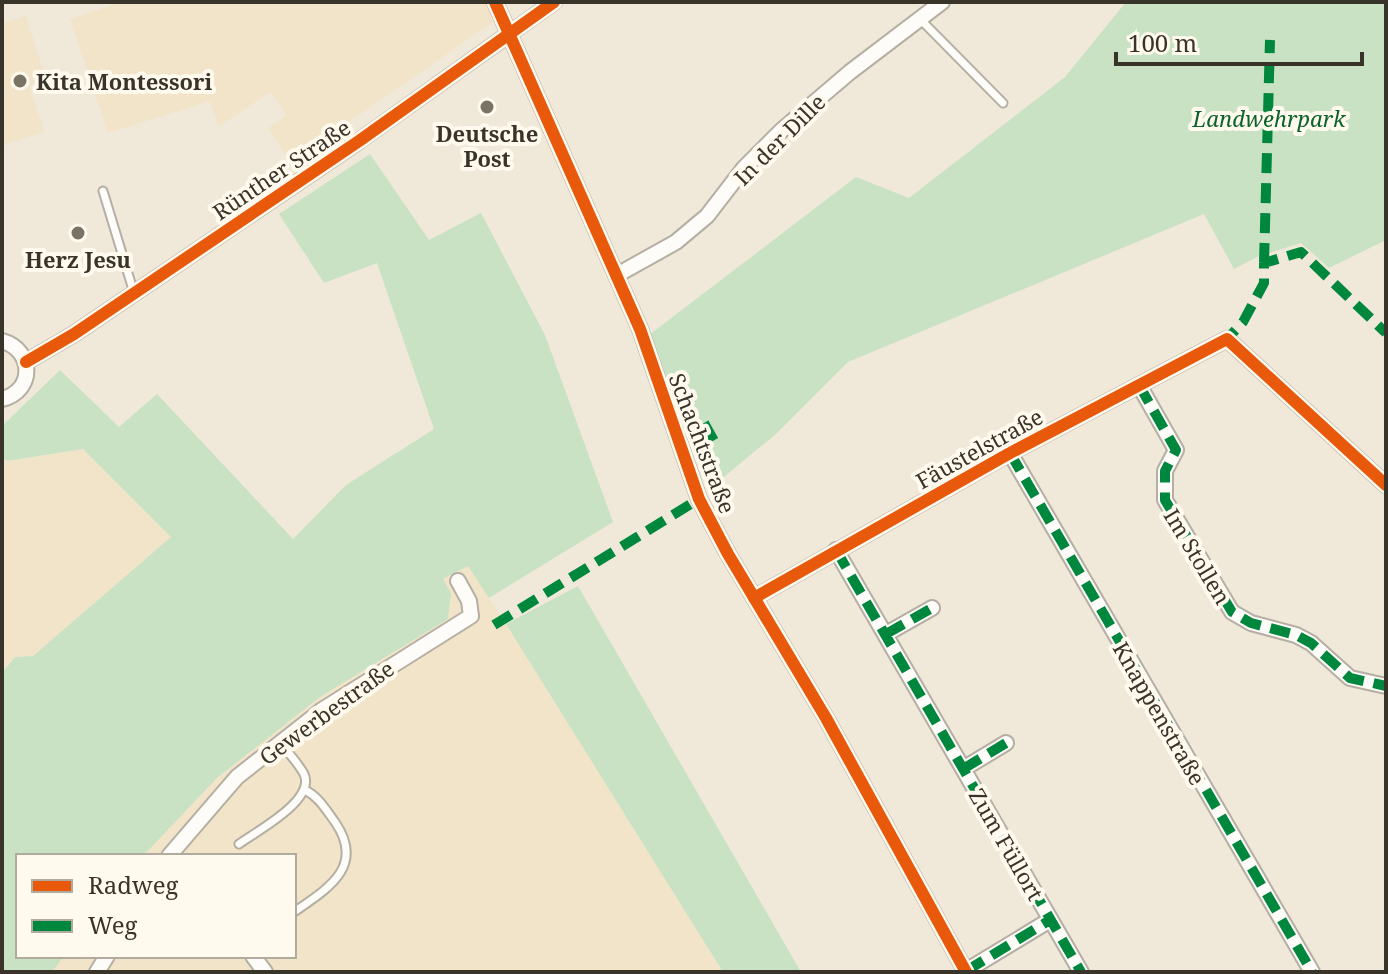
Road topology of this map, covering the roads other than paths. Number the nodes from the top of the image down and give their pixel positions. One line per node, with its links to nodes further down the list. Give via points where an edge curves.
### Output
1 (495, 2): 5 (street, Schachtstraße)
2 (554, 2): 5 (street, Rünther Straße)
3 (942, 2): 4 (street, In der Dille)
4 (919, 18): 6 (lane); 8 (street, In der Dille, via 782,130 707,216 676,242)
5 (509, 35): 8 (street, Schachtstraße); 9 (street, Rünther Straße)
6 (1003, 103)
7 (103, 191): 9 (lane)
8 (617, 275): 18 (street, Schachtstraße, via 699,499)
9 (134, 293): 11 (street, Rünther Straße)
10 (2, 341): 11 (street, via 16,347)
11 (26, 362): 13 (street, via 24,384)
12 (1139, 385): 14 (street, Fäustelstraße); 15 (street, Fäustelstraße, via 1227,339); 21 (street, Im Stollen, via 1176,450 1165,471 1165,500 1232,612 1311,643 1350,678)
13 (2, 399)
14 (1010, 453): 16 (street, Fäustelstraße); 32 (street, Knappenstraße)
15 (1386, 485)
16 (836, 550): 18 (street, Fäustelstraße); 20 (street, Zum Füllort)
17 (458, 581): 22 (street, Gewerbestraße, via 471,616 322,710)
18 (754, 598): 30 (street, Schachtstraße)
19 (932, 608): 20 (street)
20 (886, 634): 24 (street, Zum Füllort)
21 (1386, 686)
22 (280, 743): 25 (lane, via 305,776); 27 (street, Gewerbestraße, via 237,777)
23 (1006, 743): 24 (street, Zum Füllort)
24 (963, 769): 29 (street, Zum Füllort)
25 (305, 790): 26 (lane, via 292,807); 28 (lane, via 321,801 343,834 347,855 329,887)
26 (239, 844)
27 (171, 854)
28 (296, 911)
29 (1050, 920): 30 (street, Zum Füllort); 31 (street, Zum Füllort)
30 (966, 972)
31 (1081, 972)
32 (1312, 972)

